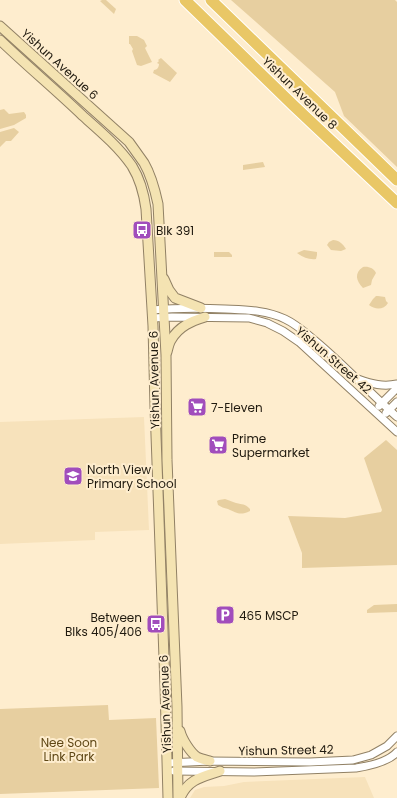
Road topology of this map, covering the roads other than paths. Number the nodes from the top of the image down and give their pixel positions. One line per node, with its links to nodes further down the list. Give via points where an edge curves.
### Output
1 (185, 0): 8 (main road, Yishun Avenue 8)
2 (211, 0): 7 (main road, Yishun Avenue 8)
3 (0, 26): 5 (main road, Yishun Avenue 6)
4 (0, 40): 6 (main road, Yishun Avenue 6)
5 (16, 40): 6 (main road); 9 (main road, Yishun Avenue 6, via 129,142 143,162 158,204)
6 (8, 48): 12 (main road, Yishun Avenue 6, via 92,123 122,153 132,167 142,189 146,209)
7 (397, 180)
8 (397, 203)
9 (161, 272): 10 (main road, via 175,298); 11 (main road, Yishun Avenue 6)
10 (200, 308): 11 (street, Yishun Street 42); 15 (street, Yishun Street 42, via 255,310 284,318 299,327)
11 (163, 313): 12 (street, Yishun Street 42); 13 (street, Yishun Street 42); 14 (main road, Yishun Avenue 6)
12 (152, 314): 26 (main road, Yishun Avenue 6)
13 (205, 318): 14 (main road, via 183,326 172,339); 21 (street, Yishun Street 42, via 249,318 283,331 299,342)
14 (166, 355): 25 (main road, Yishun Avenue 6, via 167,460)
15 (356, 379): 16 (street, via 382,386); 19 (street, Yishun Street 42)
16 (397, 384)
17 (397, 388): 19 (street)
18 (397, 402): 20 (street)
19 (382, 404): 20 (street, Yishun Street 42); 21 (street)
20 (389, 410): 22 (street, Yishun Street 42); 23 (street)
21 (374, 411): 23 (street, Yishun Street 42)
22 (397, 417)
23 (381, 418): 24 (street, Yishun Street 42)
24 (397, 432)
25 (176, 661): 26 (main road, via 172,669 172,681); 27 (main road, Yishun Avenue 6)
26 (165, 686): 31 (main road, Yishun Avenue 6)
27 (177, 722): 30 (main road, via 188,747 198,757); 32 (main road, Yishun Avenue 6)
28 (397, 736): 30 (street, Yishun Street 42, via 387,746 371,755 353,760)
29 (397, 752): 33 (street, Yishun Street 42, via 372,765 356,768)
30 (210, 761): 32 (street, Yishun Street 42)
31 (168, 767): 32 (street, Yishun Street 42); 34 (main road, Yishun Avenue 6)
32 (178, 767): 33 (street, Yishun Street 42); 35 (main road, Yishun Avenue 6)
33 (220, 771): 35 (main road, via 190,783)
34 (168, 798)
35 (179, 798)

